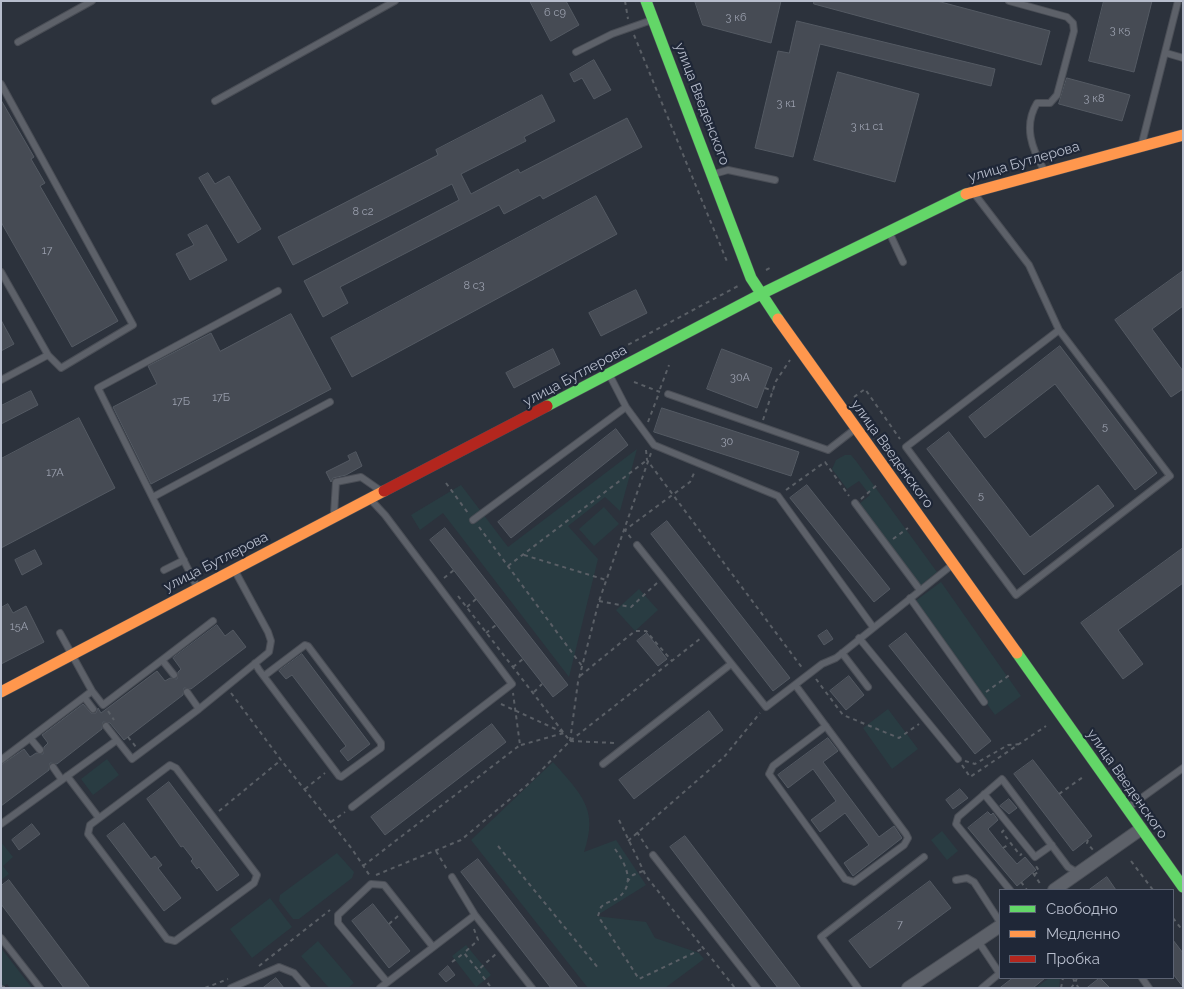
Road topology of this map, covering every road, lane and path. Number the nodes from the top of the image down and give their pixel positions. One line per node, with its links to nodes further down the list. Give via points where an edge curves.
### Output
1 (92, 1): 9 (lane)
2 (395, 1): 14 (lane)
3 (625, 1): 8 (path)
4 (646, 1): 7 (street, улица Введенского)
5 (1009, 1): 17 (lane, via 1067,17 1073,22 1074,31 1057,95 1054,101 1037,103 1029,126 1030,138)
6 (1178, 1): 11 (lane)
7 (653, 19): 8 (lane); 18 (street, улица Введенского)
8 (631, 28): 10 (lane); 24 (path)
9 (18, 42)
10 (576, 52)
11 (1166, 53): 12 (lane); 16 (lane)
12 (1183, 58)
13 (1, 84): 32 (lane, via 134,325 61,368)
14 (214, 101)
15 (1183, 135): 16 (street, улица Бутлерова)
16 (1141, 146): 17 (street, улица Бутлерова)
17 (1045, 171): 20 (street, улица Бутлерова)
18 (713, 175): 19 (lane, via 728,170); 30 (street, улица Введенского)
19 (775, 180)
20 (972, 191): 21 (street, улица Бутлерова); 31 (lane, via 1029,265)
21 (889, 232): 22 (lane); 30 (street, улица Бутлерова)
22 (903, 262)
23 (772, 267): 25 (path)
24 (731, 270)
25 (766, 270)
26 (1, 272): 32 (lane)
27 (734, 278): 28 (path)
28 (738, 286)
29 (278, 291): 56 (lane, via 98,388)
30 (761, 294): 35 (street, улица Бутлерова); 46 (street, улица Введенского)
31 (1058, 330): 48 (lane); 48 (lane, via 1170,476 1163,482 1016,595)
32 (48, 355): 36 (lane)
33 (790, 360): 39 (path)
34 (669, 366): 40 (path)
35 (609, 375): 44 (lane); 53 (street, улица Бутлерова)
36 (1, 380)
37 (634, 382): 40 (path)
38 (765, 388): 39 (path)
39 (773, 391): 45 (path)
40 (660, 392): 41 (path); 47 (path)
41 (668, 394): 45 (lane)
42 (854, 397): 48 (path, via 865,389)
43 (330, 402): 56 (lane)
44 (626, 407): 47 (lane); 60 (lane)
45 (761, 427): 46 (lane, via 828,450)
46 (856, 429): 67 (street, улица Введенского)
47 (644, 431): 55 (lane, via 654,445)
48 (906, 447)
49 (648, 460): 54 (path); 62 (path); 65 (path)
50 (694, 475): 54 (path, via 690,482)
51 (446, 483): 60 (path)
52 (878, 484): 58 (path)
53 (382, 493): 57 (street, улица Бутлерова); 59 (lane, via 360,477 336,482)
54 (673, 494): 62 (path); 98 (path)
55 (778, 496): 58 (path, via 825,462); 84 (lane)
56 (152, 497): 66 (lane)
57 (370, 500): 59 (street, улица Бутлерова); 103 (lane, via 385,515)
58 (855, 504): 64 (lane)
59 (334, 518): 70 (street, улица Бутлерова)
60 (474, 520): 68 (path)
61 (908, 528): 64 (path)
62 (625, 530): 74 (path)
63 (637, 545): 73 (lane)
64 (885, 545): 76 (lane)
65 (523, 555): 68 (path); 74 (path)
66 (184, 560): 69 (lane); 75 (lane)
67 (953, 564): 76 (lane); 147 (street, улица Введенского)
68 (508, 567): 96 (path)
69 (164, 570)
70 (234, 570): 75 (street, улица Бутлерова); 94 (lane, via 271,641 269,652)
71 (454, 570): 72 (path)
72 (444, 578)
73 (663, 578): 80 (path, via 631,607); 87 (lane)
74 (606, 580): 80 (path)
75 (198, 588): 90 (street, улица Бутлерова)
76 (920, 590): 78 (lane)
77 (456, 593): 81 (path)
78 (910, 598): 84 (lane); 113 (lane)
79 (476, 599): 81 (path)
80 (600, 601): 96 (path)
81 (467, 607): 86 (path)
82 (214, 621): 92 (lane)
83 (496, 625): 86 (path)
84 (873, 627): 88 (lane)
85 (60, 633): 90 (lane)
86 (486, 633): 97 (path)
87 (706, 633): 93 (path); 95 (lane)
88 (859, 638): 89 (lane); 119 (lane)
89 (842, 653): 98 (lane); 106 (lane)
90 (71, 655): 107 (lane); 108 (street, улица Бутлерова)
91 (523, 659): 97 (path)
92 (162, 660): 100 (lane); 107 (lane, via 103,705)
93 (672, 661): 102 (path, via 646,630 635,631); 127 (path)
94 (255, 663): 101 (lane); 117 (lane)
95 (731, 664): 115 (lane); 128 (lane)
96 (582, 666): 102 (path)
97 (513, 667): 110 (path)
98 (810, 674): 105 (lane); 119 (path, via 843,715 859,722 900,738)
99 (1011, 674): 113 (path)
100 (174, 675)
101 (264, 676): 138 (lane); 138 (lane, via 308,646 381,743 379,750 343,777)
102 (580, 676): 127 (path)
103 (512, 684): 112 (lane); 118 (path)
104 (542, 684): 110 (path)
105 (796, 686): 115 (lane); 121 (lane)
106 (868, 687)
107 (92, 691): 111 (lane)
108 (1, 692)
109 (187, 692): 117 (lane)
110 (534, 692): 123 (path)
111 (84, 697): 116 (lane); 125 (lane)
112 (492, 699): 118 (path); 146 (lane)
113 (982, 699)
114 (238, 701): 135 (path)
115 (766, 707): 154 (path, via 724,757)
116 (93, 709)
117 (199, 709): 132 (lane)
118 (515, 712): 123 (path); 130 (path)
119 (925, 720): 133 (lane)
120 (106, 726): 126 (lane)
121 (826, 726): 121 (lane, via 908,838 904,845 854,882 845,879 769,774 773,766)
122 (1046, 726): 129 (path)
123 (564, 733): 127 (path); 130 (path)
124 (128, 737): 132 (path)
125 (30, 738): 131 (lane); 134 (lane)
126 (117, 740): 132 (lane, via 132,759); 142 (lane)
127 (570, 741): 128 (path); 163 (path, via 527,785 461,840)
128 (628, 744): 136 (lane)
129 (1020, 744): 133 (path, via 1008,745 975,764); 139 (path, via 970,777)
130 (520, 745): 169 (path)
131 (40, 750)
132 (140, 753)
133 (958, 759)
134 (1, 760)
135 (281, 760): 143 (path); 148 (path)
136 (603, 764)
137 (53, 767): 142 (lane)
138 (333, 767): 143 (path)
139 (963, 768)
140 (1183, 768): 147 (lane)
141 (1083, 777): 145 (path)
142 (65, 778): 149 (lane); 152 (lane)
143 (305, 789): 151 (path)
144 (984, 794): 159 (lane, via 1035,857); 159 (lane, via 1002,779); 179 (lane, via 958,817 956,824)
145 (1059, 794)
146 (352, 807): 151 (path)
147 (1126, 808): 153 (street, улица Введенского)
148 (212, 816): 149 (lane, via 176,768 170,765); 149 (lane, via 256,872 256,880 175,941 167,939 88,834 90,825)
149 (99, 818)
150 (619, 820): 157 (path)
151 (331, 822): 169 (path)
152 (2, 823)
153 (1141, 829): 172 (street); 178 (street, улица Введенского)
154 (636, 832): 157 (path); 165 (path)
155 (1002, 832): 158 (path)
156 (1088, 840): 164 (path)
157 (628, 841): 170 (path)
158 (1011, 843): 161 (path); 167 (path)
159 (1052, 845): 172 (lane, via 1068,867)
160 (498, 846): 200 (path)
161 (1003, 848)
162 (615, 849): 175 (path, via 628,873)
163 (436, 850): 169 (path, via 371,878); 173 (path)
164 (1093, 850)
165 (653, 855): 211 (lane)
166 (924, 856): 218 (lane, via 821,937)
167 (1020, 856)
168 (1131, 860): 182 (path)
169 (363, 866)
170 (643, 871): 175 (path); 195 (path)
171 (1032, 873): 177 (path)
172 (1078, 873): 181 (street)
173 (452, 877): 185 (lane)
174 (956, 880): 187 (lane, via 967,878 974,882)
175 (627, 882): 195 (path, via 620,896 601,907 598,916 639,979)
176 (1021, 882): 180 (path)
177 (1041, 885)
178 (1183, 887)
179 (1009, 889)
180 (1027, 889)
181 (1055, 889)
182 (1152, 889)
183 (334, 907): 199 (path)
184 (403, 911): 188 (path); 194 (lane); 206 (lane, via 384,885 371,884 338,915 338,923)
185 (475, 915): 194 (lane); 216 (lane)
186 (1174, 919): 190 (path)
187 (999, 920)
188 (389, 924)
189 (999, 927): 193 (street)
190 (1183, 931)
191 (1, 938): 213 (lane)
192 (478, 940): 196 (path)
193 (978, 941): 202 (lane); 219 (street)
194 (433, 947): 206 (lane)
195 (704, 948): 217 (path)
196 (464, 952): 198 (path); 201 (path)
197 (494, 956): 201 (path)
198 (452, 962)
199 (259, 966)
200 (599, 969)
201 (478, 970): 209 (path)
202 (999, 972)
203 (999, 974): 220 (lane)
204 (1073, 979): 207 (path)
205 (1077, 979): 207 (path)
206 (387, 982): 215 (lane)
207 (1075, 983): 221 (path); 222 (path)
208 (1, 986): 212 (path)
209 (490, 986)
210 (236, 987): 214 (lane, via 279,967 294,973)
211 (755, 987)
212 (8, 988)
213 (40, 988)
214 (307, 988)
215 (380, 988)
216 (532, 988)
217 (735, 988)
218 (858, 988)
219 (908, 988)
220 (982, 988)
221 (1071, 988)
222 (1079, 988)

